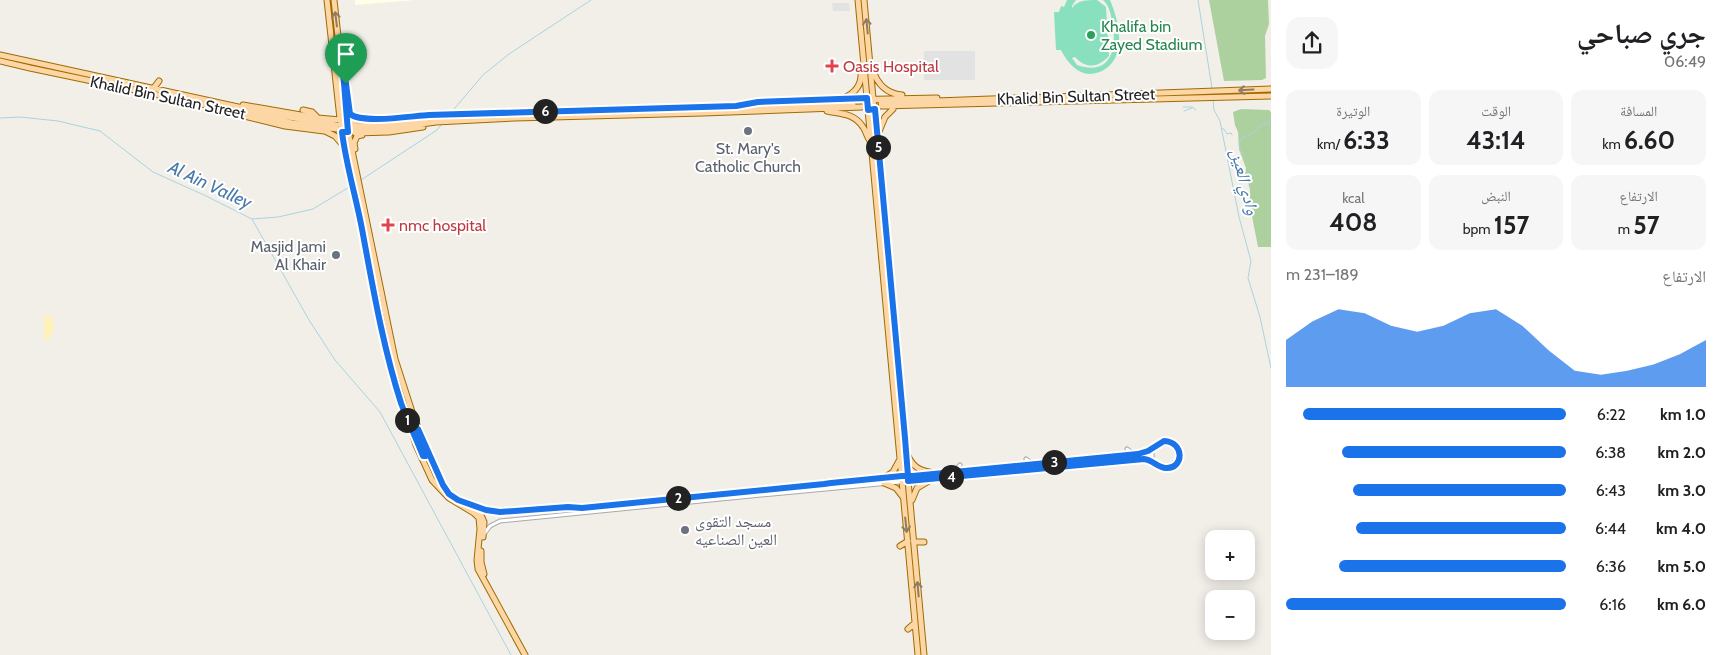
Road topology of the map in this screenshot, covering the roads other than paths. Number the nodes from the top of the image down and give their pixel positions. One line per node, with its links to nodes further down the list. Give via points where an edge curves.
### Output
1 (327, 0): 7 (main road)
2 (334, 0): 13 (main road, one-way to 2)
3 (858, 0): 6 (main road)
4 (864, 0): 10 (main road, one-way to 4)
5 (853, 6): 6 (main road)
6 (859, 13): 8 (main road)
7 (332, 46): 12 (main road); 40 (main road, via 337,59)
8 (862, 49): 20 (main road); 24 (main road, via 859,86 852,94)
9 (0, 53): 11 (main road)
10 (870, 57): 21 (main road); 22 (main road, via 876,79 888,91)
11 (4, 60): 15 (main road, Khalid Bin Sultan Street); 28 (main road, Khalid Bin Sultan Street)
12 (334, 60): 38 (main road, via 332,73 336,110); 40 (main road)
13 (343, 71): 39 (main road, via 351,115); 40 (main road)
14 (159, 81): 15 (main road)
15 (153, 88): 26 (main road, Khalid Bin Sultan Street)
16 (1271, 89): 18 (main road, Khalid Bin Sultan Street, one-way to 18)
17 (1203, 95): 18 (main road, Khalid Bin Sultan Street); 23 (main road, Khalid Bin Sultan Street); 25 (main road, Khalid Bin Sultan Street)
18 (1221, 95): 19 (main road, Khalid Bin Sultan Street)
19 (1271, 96)
20 (867, 98): 21 (main road); 24 (main road); 33 (main road)
21 (874, 98): 22 (main road); 30 (main road)
22 (937, 98): 23 (main road)
23 (1010, 98): 25 (main road, Khalid Bin Sultan Street, via 881,105)
24 (836, 100): 29 (main road, via 758,102)
25 (993, 103): 31 (main road, via 984,107)
26 (225, 104): 36 (main road); 43 (main road, Khalid Bin Sultan Street)
27 (862, 105): 29 (main road, Khalid Bin Sultan Street)
28 (217, 108): 43 (main road, Khalid Bin Sultan Street); 44 (main road, via 277,124)
29 (736, 109): 34 (main road); 35 (main road, Khalid Bin Sultan Street); 37 (main road, Khalid Bin Sultan Street)
30 (875, 109): 31 (main road); 33 (main road); 46 (main road)
31 (893, 109): 46 (main road, via 885,117)
32 (303, 110): 36 (main road)
33 (868, 110): 34 (main road); 47 (main road)
34 (827, 111): 47 (main road, via 856,119)
35 (606, 115): 37 (main road, Khalid Bin Sultan Street); 41 (main road)
36 (318, 118): 38 (main road)
37 (466, 118): 42 (main road, Khalid Bin Sultan Street)
38 (330, 119): 40 (main road)
39 (392, 119): 40 (main road); 42 (main road)
40 (344, 120): 43 (main road)
41 (570, 121)
42 (415, 122): 43 (main road, Khalid Bin Sultan Street); 45 (main road)
43 (345, 130): 44 (main road); 45 (main road); 48 (main road); 49 (main road)
44 (325, 132): 48 (main road, via 335,136)
45 (389, 132): 49 (main road, via 356,138)
46 (877, 137): 53 (main road)
47 (871, 143): 57 (main road)
48 (343, 146): 49 (main road)
49 (353, 169): 50 (main road, via 362,198 395,359); 51 (main road, via 355,197 385,343)
50 (418, 429): 51 (main road, via 426,456); 71 (main road, via 443,485)
51 (414, 438): 84 (main road, via 436,486 478,518 478,569)
52 (1154, 448): 55 (street); 60 (street, via 1152,456); 60 (street, via 1161,442 1170,442 1180,455 1176,464 1168,468 1162,468)
53 (906, 449): 64 (main road, via 915,467); 65 (main road)
54 (1127, 449): 55 (street)
55 (1134, 455): 59 (street)
56 (1057, 456): 59 (street)
57 (900, 459): 65 (main road); 67 (main road)
58 (1026, 459): 61 (street)
59 (1052, 462): 61 (street)
60 (1155, 462): 66 (street, via 1144,459)
61 (1034, 464): 63 (street)
62 (960, 465): 63 (street)
63 (953, 472): 64 (street)
64 (935, 473): 65 (street)
65 (905, 479): 66 (street); 67 (street); 70 (main road); 73 (main road)
66 (932, 479): 73 (main road, via 917,488)
67 (884, 481): 68 (street); 69 (street); 70 (main road, via 896,488)
68 (802, 486): 69 (street); 72 (street)
69 (797, 491): 74 (street)
70 (903, 498): 76 (main road, one-way to 76)
71 (458, 500): 72 (street, via 500,512); 75 (main road, via 480,513 484,522)
72 (612, 505): 74 (street)
73 (911, 505): 77 (main road)
74 (611, 510): 75 (street, via 500,521)
75 (483, 535): 84 (main road, via 480,559 483,572)
76 (908, 541): 79 (main road); 80 (main road)
77 (914, 542): 78 (main road); 86 (main road, one-way to 77)
78 (924, 542)
79 (900, 546)
80 (912, 586): 81 (main road); 82 (main road)
81 (904, 587)
82 (915, 623): 83 (main road); 85 (main road)
83 (908, 629)
84 (527, 655)
85 (918, 655)
86 (924, 655)

